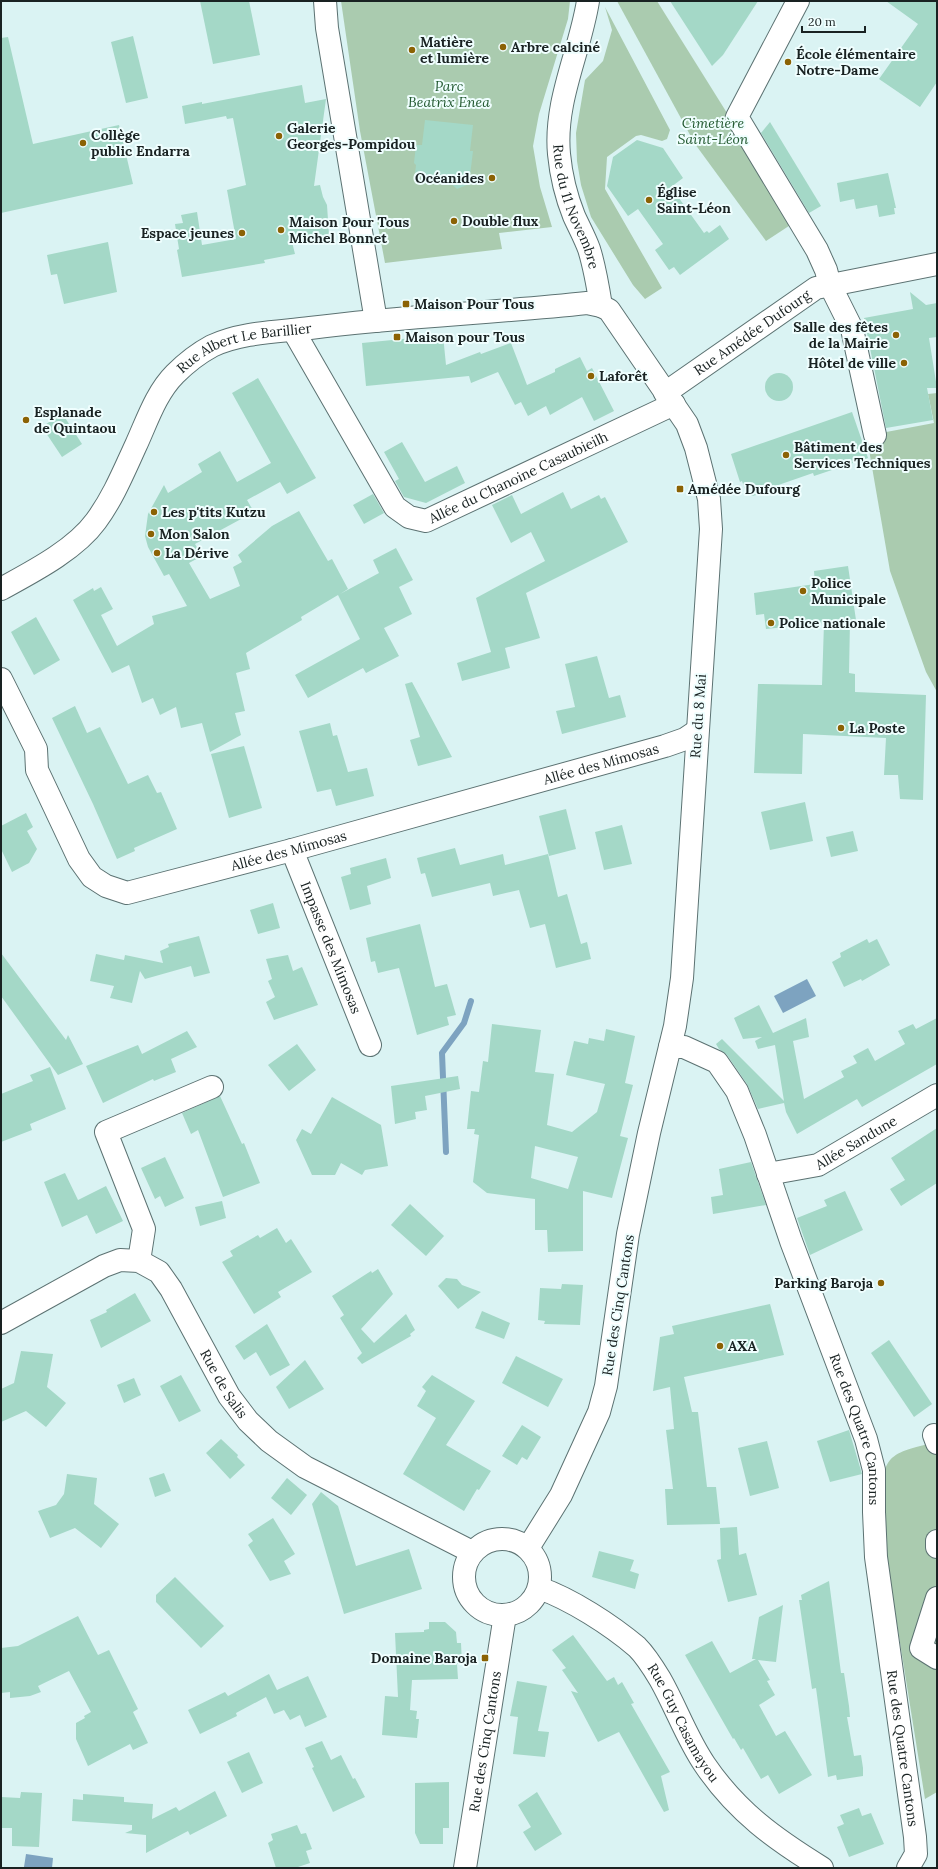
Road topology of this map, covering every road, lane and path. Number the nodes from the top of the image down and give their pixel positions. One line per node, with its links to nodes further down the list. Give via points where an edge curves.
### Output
1 (325, 1): 7 (street, via 327,28)
2 (588, 1): 6 (street, Rue du 11 Novembre, via 580,39 566,84 559,123 559,152 563,184 589,248)
3 (798, 1): 5 (street, via 738,117 817,250)
4 (937, 264): 5 (street, Rue Amédée Dufourg)
5 (830, 285): 9 (street, Rue Amédée Dufourg, via 816,288); 10 (street, via 852,329)
6 (601, 306): 7 (street, Rue Albert Le Barillier, via 587,303); 9 (street, via 609,310)
7 (376, 320): 8 (street, Rue Albert Le Barillier)
8 (293, 330): 9 (street, Allée du Chanoine Casaubieilh, via 396,508 409,516 426,521); 11 (street, Rue Albert Le Barillier, via 254,334 212,346 174,374 153,407 112,496 96,522 48,563)
9 (669, 398): 13 (street, Rue du 8 Mai, via 687,424 709,499 711,528)
10 (875, 435)
11 (1, 589)
12 (1, 679): 14 (street, Allée des Mimosas, via 36,749 37,770 78,859 92,877 106,886 127,893)
13 (697, 731): 14 (street, Allée des Mimosas, via 665,746); 16 (street, Rue du 8 Mai, via 682,978)
14 (292, 850): 15 (street, Impasse des Mimosas)
15 (370, 1045)
16 (670, 1047): 19 (street, Rue des Quatre Cantons, via 684,1047 717,1062 737,1091); 24 (street, Rue des Cinq Cantons, via 628,1234 606,1386 599,1412 561,1495)
17 (212, 1086): 20 (street, via 106,1132 144,1229)
18 (937, 1095): 19 (street, Allée Sandune, via 818,1165)
19 (768, 1174): 32 (street, Rue des Quatre Cantons, via 866,1439 874,1470 876,1557 915,1837 916,1854)
20 (139, 1261): 21 (street, Rue de Salis, via 120,1260 104,1266); 25 (street, Rue de Salis, via 159,1272 171,1289 229,1396 248,1421 269,1441 305,1467)
21 (1, 1323)
22 (937, 1541): 23 (street)
23 (937, 1547)
24 (528, 1548): 25 (street, via 506,1538 482,1544); 26 (street, via 539,1566)
25 (472, 1552): 28 (street, via 463,1576 465,1589 480,1609 492,1614)
26 (539, 1588): 28 (street, via 527,1607 517,1613); 31 (street, Rue Guy Casamayou, via 557,1593 638,1648 659,1678 704,1764 738,1807 779,1841)
27 (937, 1598): 29 (street, via 921,1648)
28 (505, 1615): 30 (street, Rue des Cinq Cantons)
29 (937, 1658)
30 (465, 1868)
31 (822, 1868)
32 (908, 1868)

